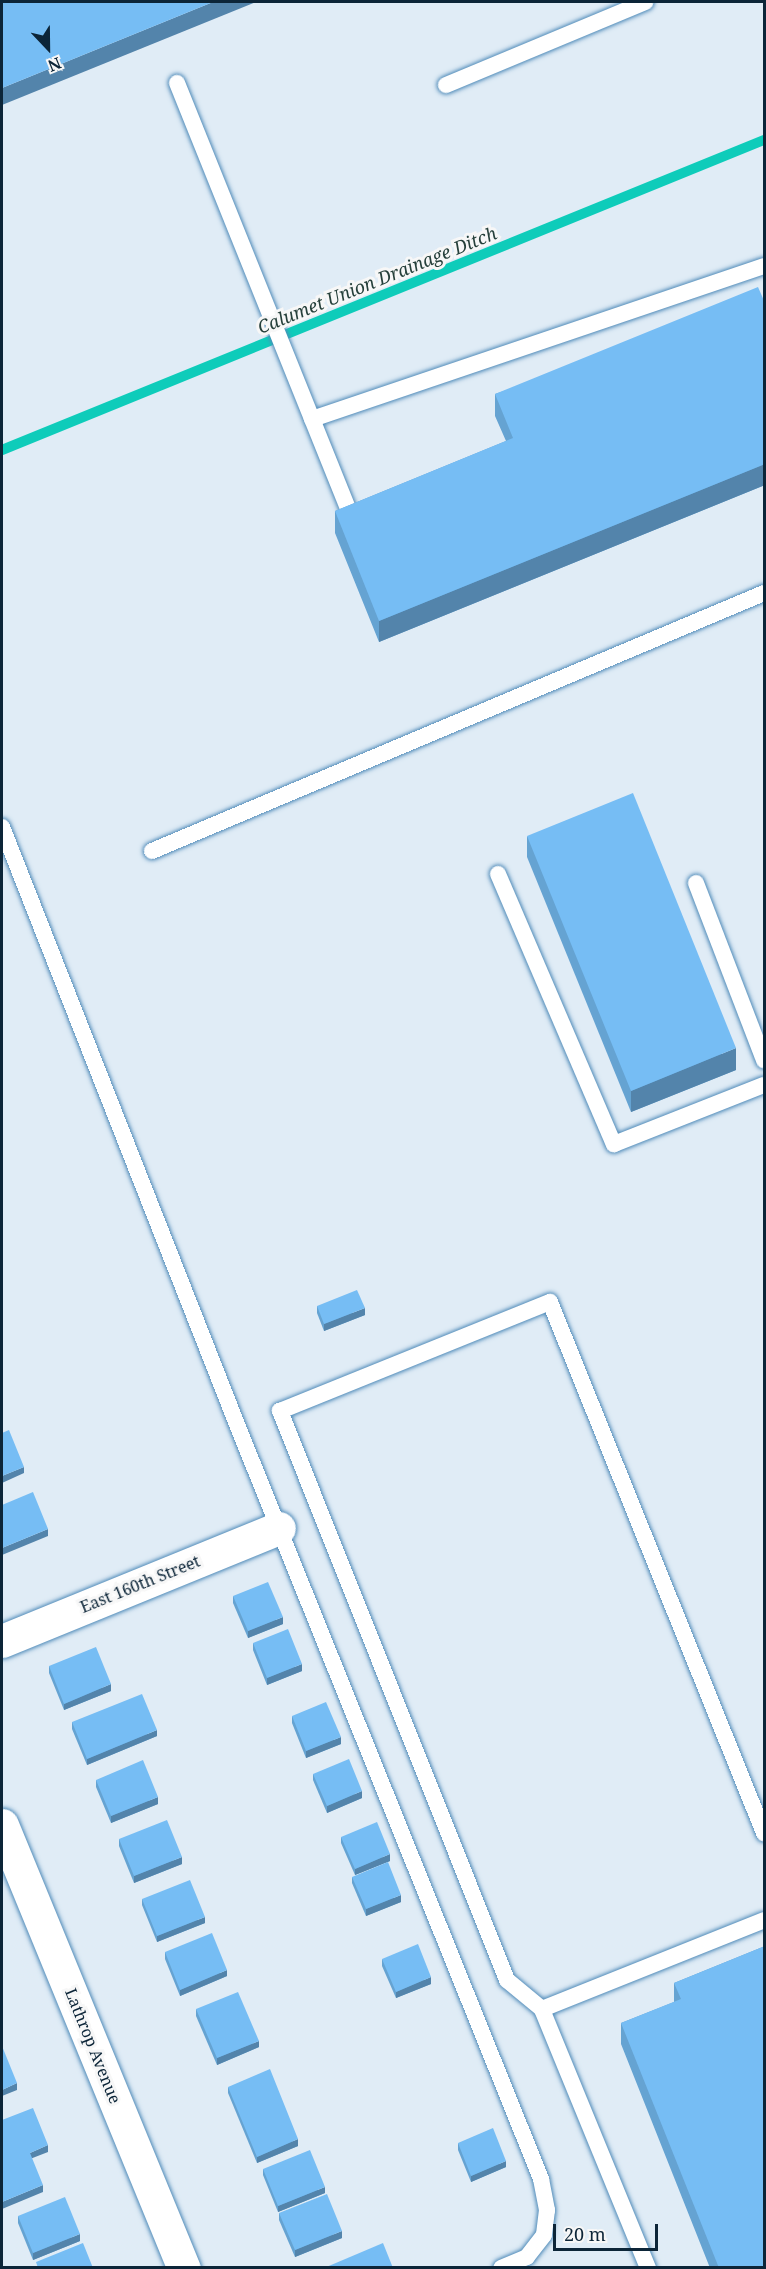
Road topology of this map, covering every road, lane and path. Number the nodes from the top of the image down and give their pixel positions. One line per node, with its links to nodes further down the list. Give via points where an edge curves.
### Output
1 (645, 2): 3 (lane)
2 (177, 83): 5 (lane)
3 (446, 85)
4 (765, 266): 5 (lane)
5 (312, 419): 6 (lane)
6 (349, 511)
7 (765, 593): 9 (lane)
8 (2, 827): 14 (lane)
9 (152, 851)
10 (498, 874): 13 (lane, via 614,1144)
11 (696, 883): 12 (lane)
12 (765, 1060)
13 (765, 1085)
14 (279, 1528): 15 (street, East 160th Street); 21 (lane, via 541,2179 547,2210 544,2235 527,2257)
15 (2, 1641)
16 (2, 1825): 20 (street, Lathrop Avenue)
17 (765, 1833): 19 (lane, via 550,1302 280,1411 507,1980)
18 (765, 1920): 19 (lane)
19 (542, 2009): 22 (lane)
20 (184, 2268)
21 (501, 2268)
22 (648, 2268)

